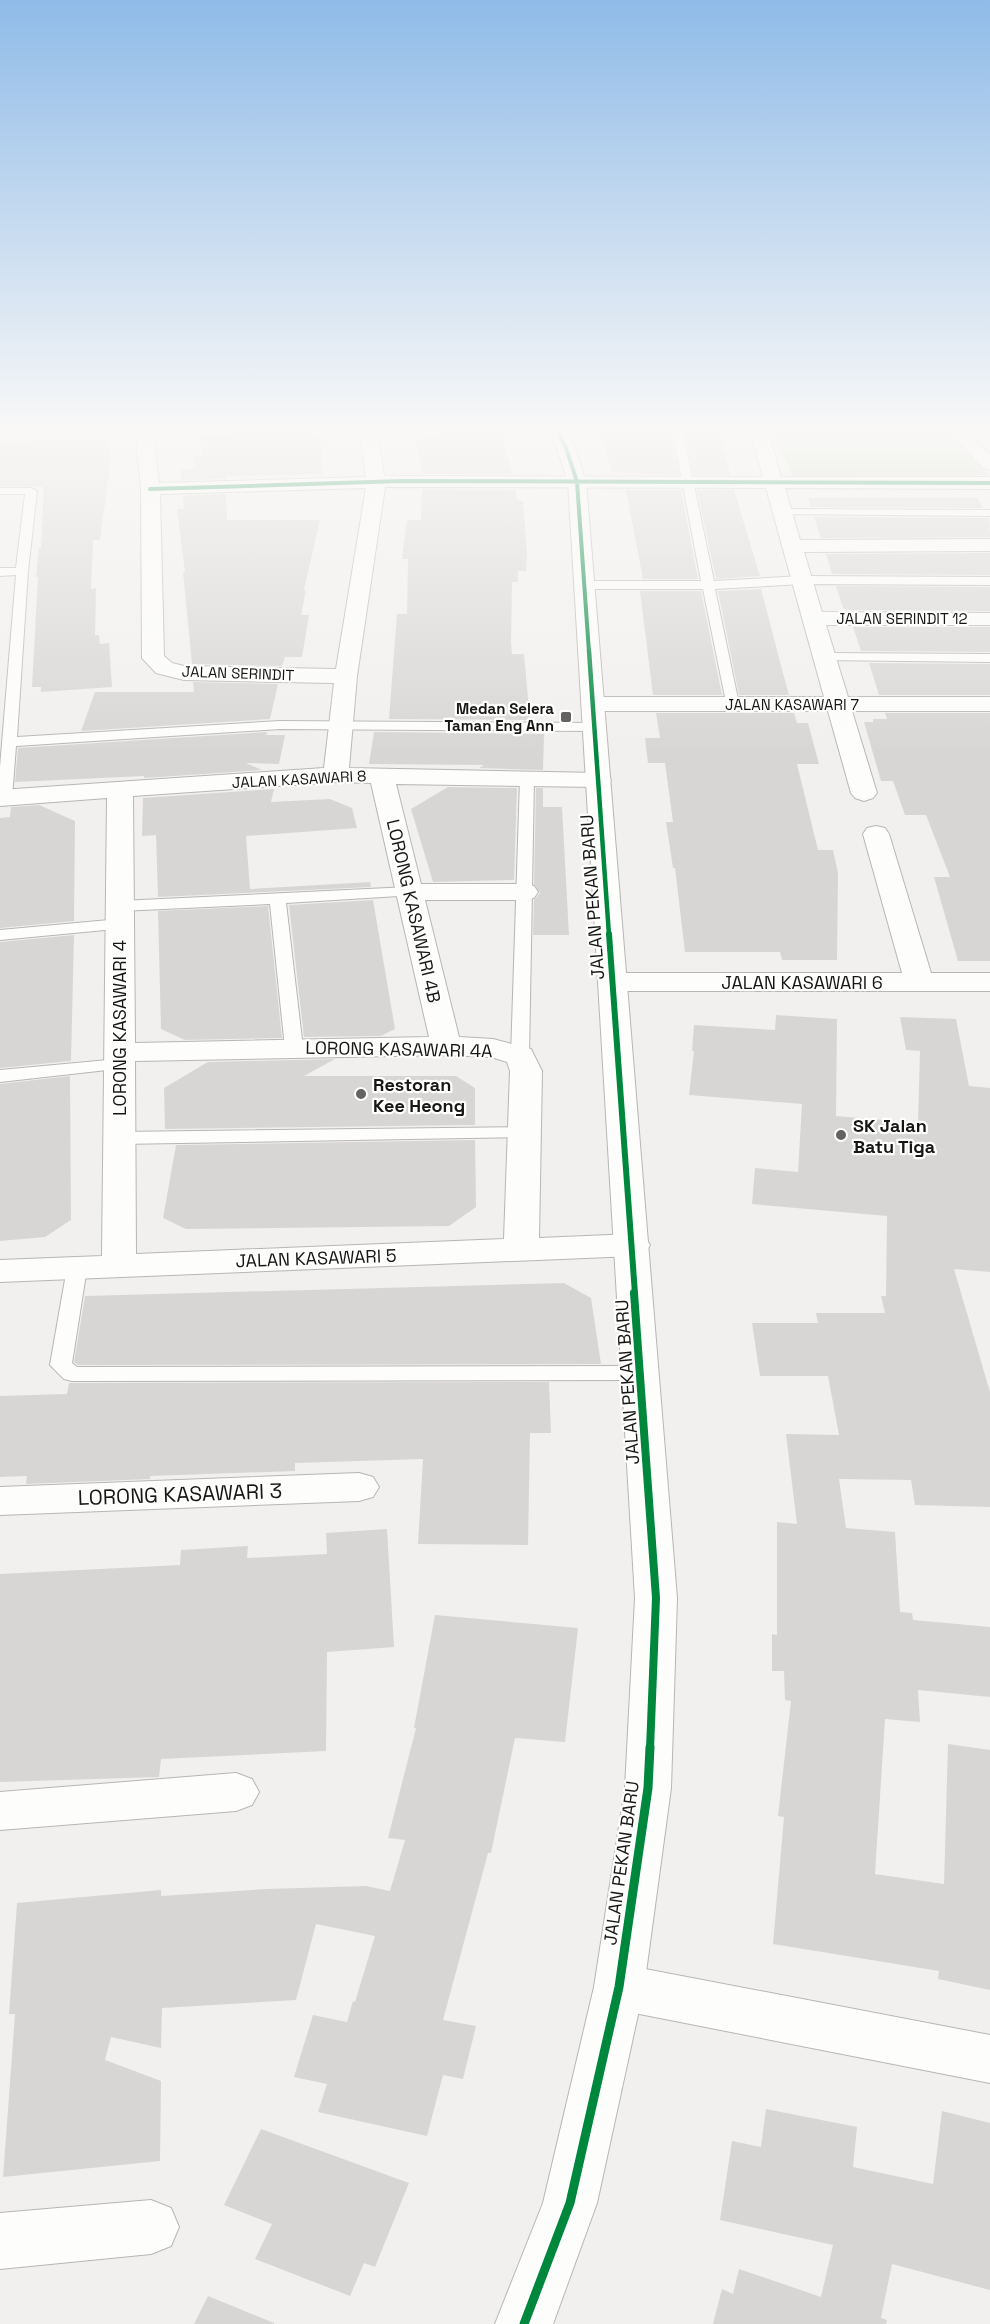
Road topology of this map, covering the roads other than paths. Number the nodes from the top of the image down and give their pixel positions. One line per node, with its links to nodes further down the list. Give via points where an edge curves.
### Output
1 (26, 536): 9 (lane)
2 (151, 536): 20 (street, JALAN SERINDIT, via 153,658 164,668 184,673)
3 (368, 536): 20 (street)
4 (581, 536): 13 (street, JALAN PEKAN BARU)
5 (699, 536): 14 (lane)
6 (789, 536): 8 (street)
7 (990, 545): 8 (street)
8 (792, 546): 11 (street)
9 (22, 571): 10 (lane); 19 (lane)
10 (0, 572)
11 (802, 580): 12 (lane); 14 (lane); 15 (street)
12 (990, 580)
13 (585, 585): 14 (lane); 24 (street, JALAN PEKAN BARU)
14 (709, 585): 21 (lane)
15 (813, 618): 16 (street, JALAN SERINDIT 12); 17 (street)
16 (990, 618)
17 (825, 657): 18 (lane); 22 (street)
18 (990, 658)
19 (7, 675): 26 (lane)
20 (346, 676): 25 (street)
21 (732, 704): 22 (street, JALAN KASAWARI 7); 24 (street, JALAN KASAWARI 7)
22 (838, 704): 23 (street, JALAN KASAWARI 7); 32 (street)
23 (990, 704)
24 (594, 716): 25 (lane); 30 (street, JALAN PEKAN BARU)
25 (341, 719): 26 (lane); 27 (street)
26 (9, 742): 33 (lane)
27 (336, 775): 28 (street, JALAN KASAWARI 8); 31 (street, JALAN KASAWARI 8)
28 (382, 776): 29 (street, JALAN KASAWARI 8); 35 (street, LORONG KASAWARI 4B)
29 (527, 779): 30 (street, JALAN KASAWARI 8); 36 (lane)
30 (599, 780): 40 (street, JALAN PEKAN BARU)
31 (120, 790): 33 (street, JALAN KASAWARI 8); 38 (street, LORONG KASAWARI 4)
32 (864, 793)
33 (2, 798)
34 (876, 834): 41 (street)
35 (409, 892): 36 (street); 37 (lane); 43 (street, LORONG KASAWARI 4B)
36 (524, 892): 45 (lane)
37 (277, 897): 38 (lane); 44 (lane)
38 (120, 915): 39 (lane); 46 (street, LORONG KASAWARI 4)
39 (0, 935)
40 (613, 982): 41 (street, JALAN KASAWARI 6); 50 (street, JALAN PEKAN BARU)
41 (919, 982): 42 (street, JALAN KASAWARI 6)
42 (990, 982)
43 (446, 1046): 44 (street, LORONG KASAWARI 4A); 45 (street, LORONG KASAWARI 4A, via 493,1048)
44 (294, 1048): 46 (street, LORONG KASAWARI 4A)
45 (520, 1056): 48 (street, via 526,1071)
46 (119, 1058): 47 (lane); 49 (street, LORONG KASAWARI 4)
47 (0, 1076)
48 (523, 1133): 49 (lane); 51 (street)
49 (119, 1138): 52 (street, LORONG KASAWARI 4)
50 (633, 1245): 51 (street, JALAN KASAWARI 5); 55 (street, JALAN PEKAN BARU)
51 (521, 1250): 52 (street, JALAN KASAWARI 5)
52 (119, 1266): 53 (street, JALAN KASAWARI 5)
53 (77, 1268): 54 (street, JALAN KASAWARI 5); 55 (lane, via 61,1365 72,1374)
54 (0, 1271)
55 (642, 1373): 60 (street, JALAN PEKAN BARU, via 656,1598 648,1788)
56 (359, 1487): 57 (street, LORONG KASAWARI 3)
57 (0, 1502)
58 (236, 1792): 59 (street)
59 (0, 1811)
60 (619, 1987): 61 (street); 64 (street, JALAN PEKAN BARU, via 570,2203)
61 (990, 2059)
62 (152, 2227): 63 (street)
63 (0, 2241)
64 (524, 2324)

